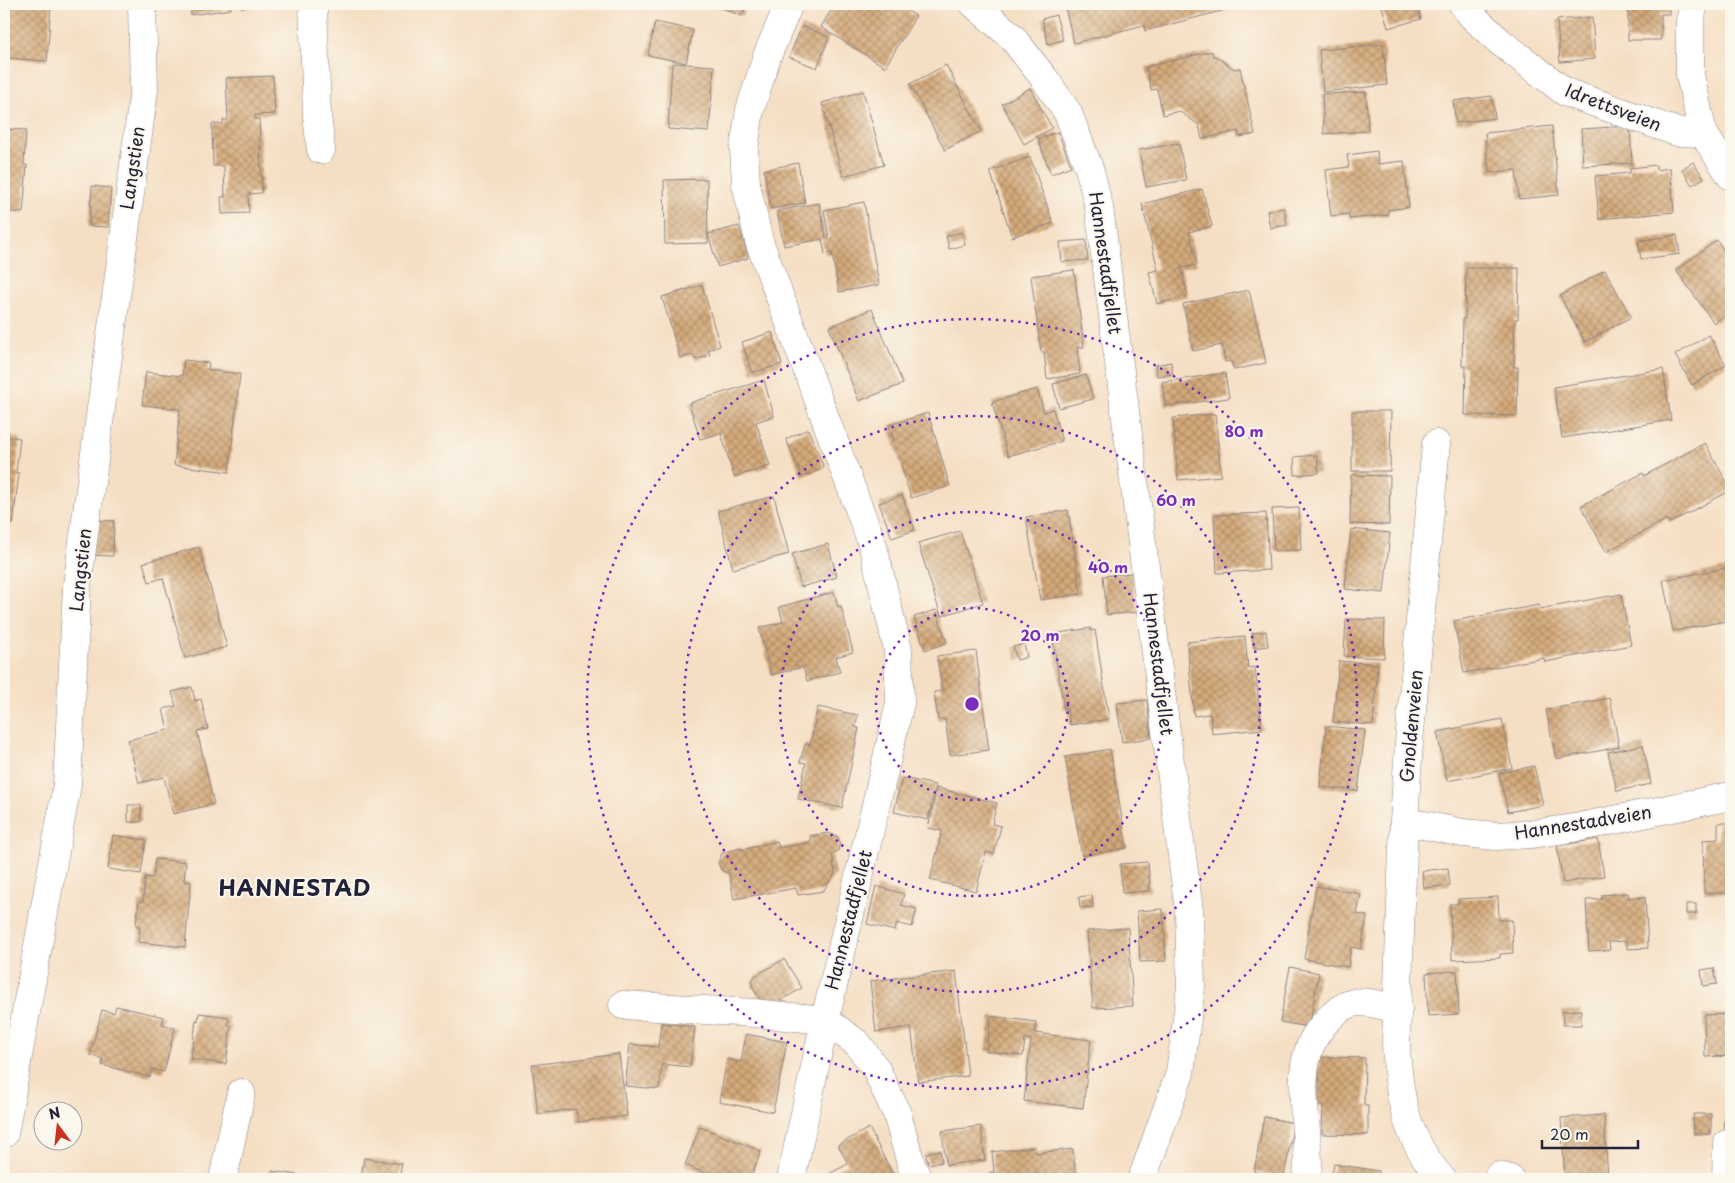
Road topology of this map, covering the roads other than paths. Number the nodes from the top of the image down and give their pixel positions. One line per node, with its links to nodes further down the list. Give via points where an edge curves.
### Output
1 (142, 4): 17 (street, Langstien, via 144,90 77,586 67,785)
2 (313, 4): 8 (street)
3 (789, 4): 15 (street, Hannestadfjellet, via 750,110 744,149 746,184 759,241 873,546 898,650 900,703)
4 (974, 4): 22 (street, Hannestadfjellet, via 1012,37 1068,113 1090,171 1099,207 1189,911 1191,987 1180,1073)
5 (1463, 4): 7 (street, Idrettsveien, via 1499,41 1565,92 1677,132)
6 (1694, 4): 7 (street, via 1690,21 1690,75)
7 (1703, 132): 9 (street)
8 (321, 150)
9 (1731, 176)
10 (1436, 444): 12 (street, Gnoldenveien)
11 (1731, 796): 12 (street, Hannestadveien, via 1532,834 1479,835)
12 (1404, 821): 14 (street, Gnoldenveien)
13 (623, 1005): 15 (street)
14 (1398, 1009): 23 (street, via 1356,1002 1343,1006 1316,1034 1306,1054 1303,1076); 24 (street, Gnoldenveien, via 1397,1072 1402,1102 1418,1146)
15 (824, 1020): 20 (street, Hannestadfjellet); 21 (street, via 858,1044 876,1069 897,1114)
16 (241, 1092): 19 (street)
17 (4, 1134)
18 (1727, 1144): 25 (street)
19 (223, 1179)
20 (790, 1179)
21 (918, 1179)
22 (1142, 1179)
23 (1306, 1179)
24 (1442, 1179)
25 (1726, 1179)

